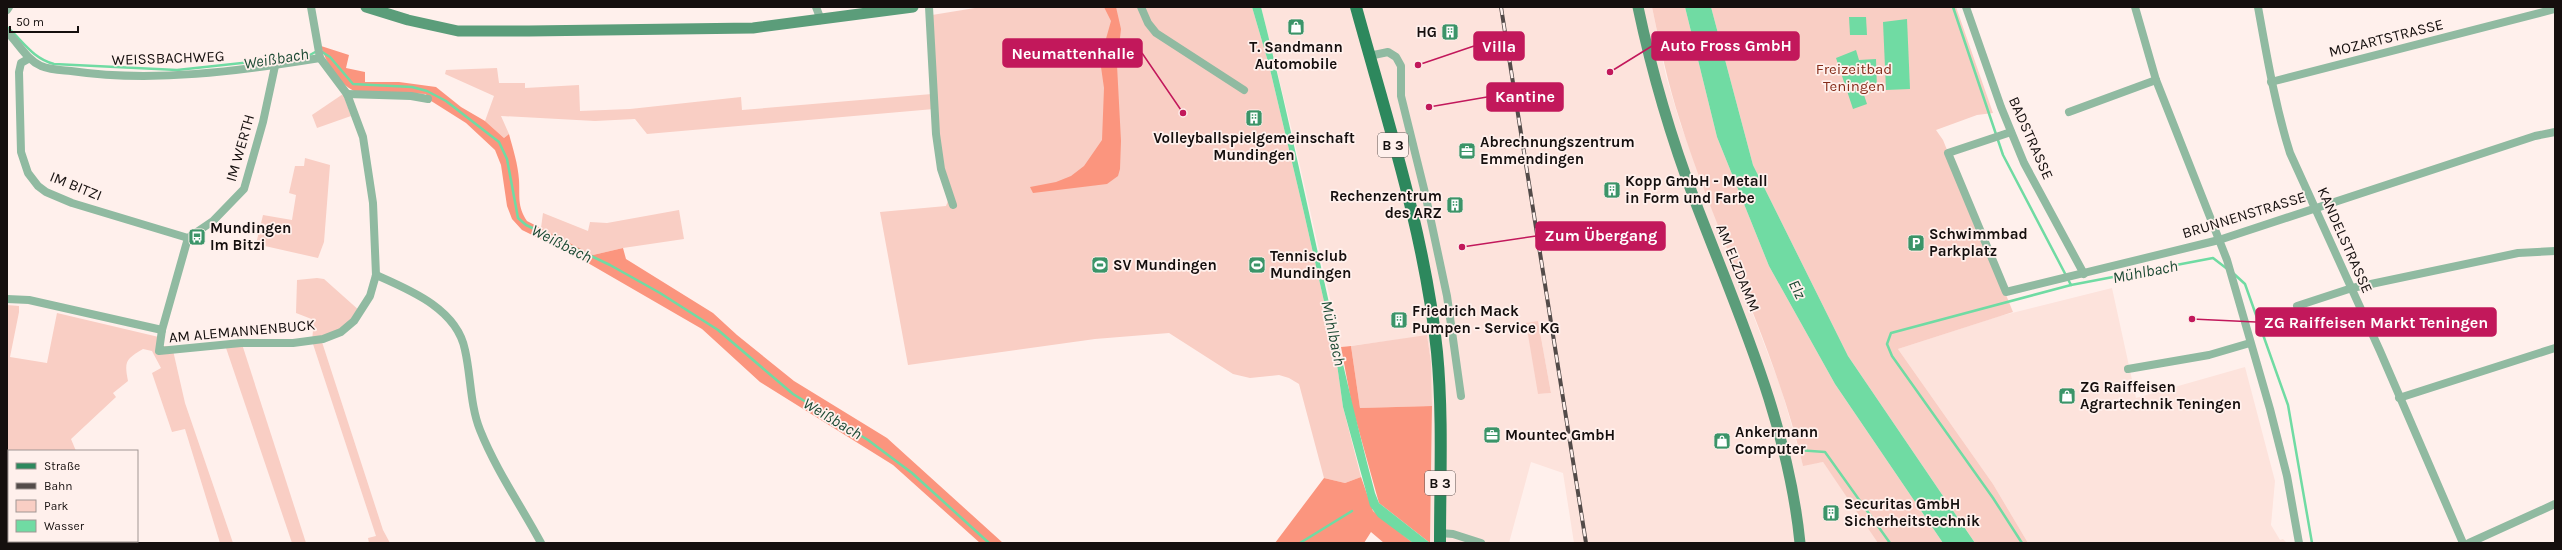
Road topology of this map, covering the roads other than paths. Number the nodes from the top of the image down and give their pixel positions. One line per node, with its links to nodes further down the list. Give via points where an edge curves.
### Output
1 (9, 7): 14 (street)
2 (311, 7): 17 (street)
3 (816, 7): 15 (street)
4 (913, 7): 15 (street)
5 (929, 7): 29 (street, via 936,134 941,169)
6 (1142, 7): 23 (street, via 1148,23 1156,33)
7 (1356, 7): 18 (main road, B 3)
8 (1638, 7): 49 (street, AM ELZDAMM, via 1652,69 1680,161 1757,359 1775,415 1795,495)
9 (1966, 7): 27 (street, BADSTRASSE)
10 (2135, 7): 21 (street)
11 (2258, 7): 22 (street, KANDELSTRASSE)
12 (370, 8): 15 (street, via 458,31 753,28)
13 (2555, 9): 22 (street, MOZARTSTRASSE)
14 (7, 10)
15 (821, 20)
16 (7, 32): 19 (street, WEISSBACHWEG)
17 (320, 56): 20 (street, WEISSBACHWEG); 24 (street)
18 (1369, 56): 43 (street, via 1388,52 1396,57 1401,66 1401,96 1447,296); 46 (main road, B 3, via 1419,243 1432,316 1440,397)
19 (28, 59): 20 (street, WEISSBACHWEG, via 56,70 147,76); 31 (street, IM BITZI, via 21,63 19,72 21,152 32,179 46,192 72,203)
20 (275, 66): 31 (street, IM WERTH, via 258,144 244,189 213,221)
21 (2156, 80): 26 (street); 32 (street)
22 (2271, 82): 30 (street, KANDELSTRASSE, via 2290,153)
23 (1244, 90)
24 (347, 94): 25 (street); 35 (street, via 363,137 369,175)
25 (428, 99)
26 (2069, 112)
27 (2011, 132): 34 (street, BADSTRASSE, via 2024,163); 34 (street, BRUNNENSTRASSE, via 1948,153 2006,292)
28 (2555, 132): 30 (street, BRUNNENSTRASSE, via 2535,136)
29 (953, 205)
30 (2315, 208): 32 (street, BRUNNENSTRASSE); 36 (street, KANDELSTRASSE)
31 (188, 238): 39 (street)
32 (2219, 240): 34 (street, BRUNNENSTRASSE); 40 (street)
33 (2555, 251): 36 (street, via 2518,253)
34 (2084, 274)
35 (376, 275): 39 (street, AM ALEMANNENBUCK, via 370,296 357,318 341,332 323,338 293,343 241,343 159,351); 47 (street, via 443,311 455,323 465,348 480,430)
36 (2352, 288): 38 (street); 44 (street, KANDELSTRASSE)
37 (7, 299): 39 (street, AM ALEMANNENBUCK, via 29,300)
38 (2296, 306)
39 (162, 330)
40 (2250, 343): 42 (street, via 2209,355); 50 (street, via 2287,476)
41 (2555, 348): 44 (street)
42 (2128, 369)
43 (1461, 396)
44 (2399, 398): 51 (street, KANDELSTRASSE)
45 (2555, 504): 52 (street)
46 (1440, 538): 48 (street, via 1453,534)
47 (541, 543)
48 (1481, 543)
49 (1800, 543)
50 (2300, 543)
51 (2463, 543)
52 (2469, 543)

